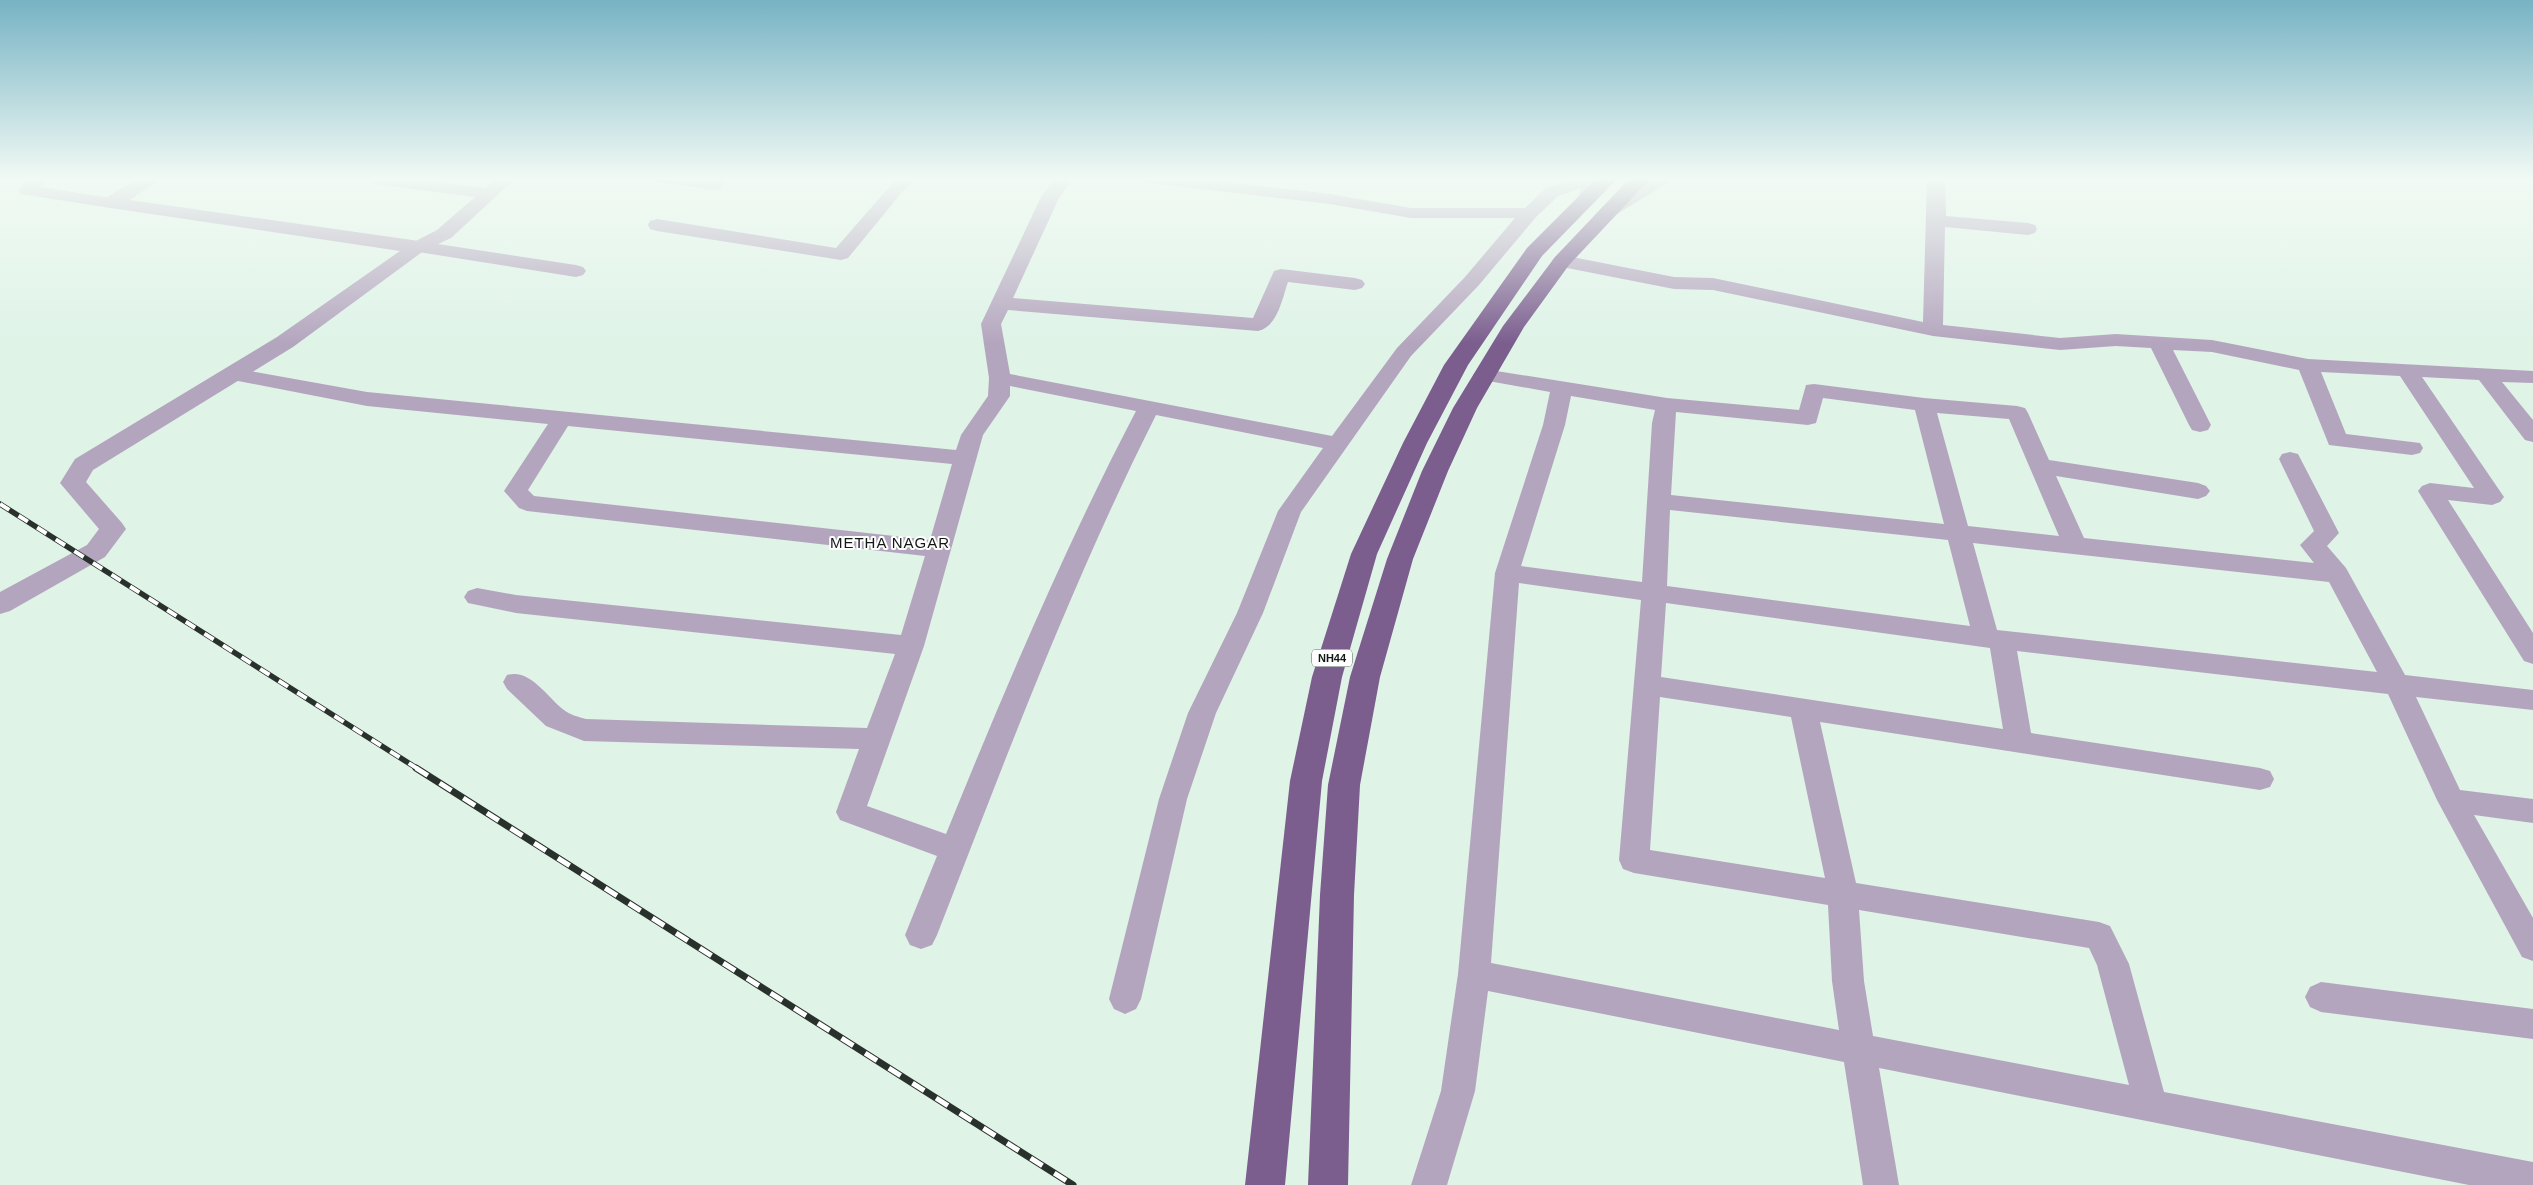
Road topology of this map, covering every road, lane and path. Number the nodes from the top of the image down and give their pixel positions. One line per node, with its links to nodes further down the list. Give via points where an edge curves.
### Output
1 (323, 233): 10 (street)
2 (445, 233): 10 (street)
3 (710, 233): 4 (street, via 841,254)
4 (858, 233)
5 (1033, 233): 14 (street)
6 (1513, 233): 31 (street, via 1404,352)
7 (1553, 233): 71 (highway, NH44, via 1534,252 1456,365 1415,443 1364,554 1327,677 1306,781)
8 (1575, 233): 11 (highway, NH44)
9 (1936, 233): 15 (street)
10 (419, 247): 12 (street); 19 (street, via 286,342)
11 (1562, 261): 15 (street, via 1674,283 1713,284); 20 (highway, NH44, via 1514,326)
12 (576, 271)
13 (1355, 284): 14 (street, via 1281,274 1266,316 1258,325)
14 (1001, 303): 23 (street, via 991,324)
15 (1933, 330): 16 (street, via 2060,344 2116,340)
16 (2160, 343): 17 (street, via 2212,346); 29 (street)
17 (2308, 365): 18 (street); 32 (street, via 2337,440)
18 (2408, 372): 21 (street); 48 (street, via 2492,497 2430,491)
19 (233, 374): 28 (street, via 367,399); 45 (street, via 84,465 73,483 113,529 96,550)
20 (1484, 375): 24 (street); 72 (highway, NH44, via 1435,472 1400,560 1365,677 1344,785 1337,895)
21 (2486, 375): 22 (street); 30 (street)
22 (2533, 377)
23 (1000, 378): 27 (street); 33 (street, via 999,396 972,435)
24 (1562, 388): 25 (street); 41 (street, via 1554,426)
25 (1667, 405): 26 (street, via 1808,418 1814,390); 37 (street)
26 (1924, 405): 35 (street, via 2017,413); 38 (street)
27 (1148, 407): 31 (street); 59 (street, via 1099,504)
28 (561, 420): 33 (street); 40 (street, via 516,491 527,503)
29 (2200, 426)
30 (2533, 435)
31 (1338, 444): 65 (street, via 1290,511 1250,613 1202,713 1173,799)
32 (2412, 448)
33 (965, 458): 40 (street)
34 (2290, 459): 42 (street, via 2327,534 2312,545)
35 (2040, 466): 36 (street); 39 (street)
36 (2198, 491)
37 (1659, 501): 38 (street); 43 (street)
38 (1958, 532): 39 (street); 46 (street)
39 (2075, 545): 42 (street)
40 (939, 549): 47 (street)
41 (1507, 573): 43 (street); 63 (street)
42 (2337, 574): 51 (street)
43 (1654, 591): 46 (street); 50 (street)
44 (477, 597): 47 (street, via 516,604)
45 (0, 604)
46 (1994, 639): 51 (street); 55 (street)
47 (911, 646): 54 (street)
48 (2533, 654)
49 (516, 682): 54 (street, via 556,719 584,730)
50 (1647, 684): 53 (street); 60 (street, via 1634,860)
51 (2397, 685): 52 (street); 57 (street)
52 (2533, 700)
53 (1803, 708): 55 (street); 60 (street)
54 (877, 739): 59 (street, via 850,812)
55 (2019, 742): 56 (street)
56 (2260, 779)
57 (2450, 800): 58 (street); 62 (street)
58 (2533, 811)
59 (955, 850): 61 (street)
60 (1842, 894): 67 (street, via 1848,981); 68 (street, via 2099,936 2113,964)
61 (921, 934)
62 (2533, 948)
63 (1474, 974): 67 (street); 70 (street, via 1458,1091)
64 (2321, 996): 66 (street)
65 (1125, 999)
66 (2533, 1024)
67 (1858, 1049): 68 (street); 73 (street)
68 (2151, 1105): 69 (street)
69 (2533, 1180)
70 (1430, 1184)
71 (1265, 1185)
72 (1328, 1185)
73 (1881, 1185)

